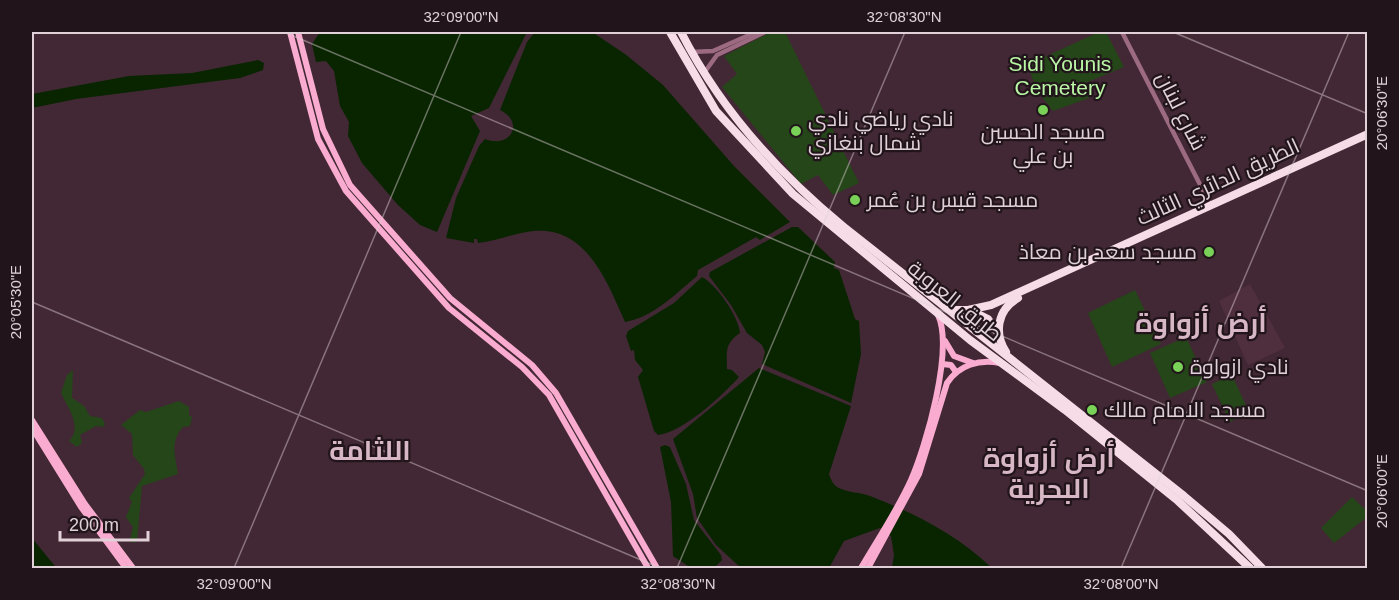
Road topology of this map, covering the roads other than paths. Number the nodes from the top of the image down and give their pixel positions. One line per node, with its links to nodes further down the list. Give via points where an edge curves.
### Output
1 (295, 32): 29 (main road, via 322,129 355,192 401,249 458,306 532,365 556,393)
2 (670, 32): 10 (highway, طريق العروبة)
3 (681, 32): 7 (highway, طريق العروبة)
4 (756, 32): 7 (street, via 713,51)
5 (765, 32): 8 (street, via 717,55)
6 (1122, 32): 12 (street, شارع لبنان)
7 (691, 51): 8 (highway, طريق العروبة)
8 (704, 73): 9 (highway, طريق العروبة)
9 (735, 116): 10 (highway); 14 (highway, طريق العروبة, via 803,192)
10 (726, 124): 15 (highway, طريق العروبة, via 801,202)
11 (1368, 136): 12 (highway, الطريق الدائري الثالث)
12 (1212, 207): 13 (highway, الطريق الدائري الثالث); 17 (highway, الطريق الدائري الثالث, via 1028,293 1010,303)
13 (991, 305): 16 (highway, الطريق الدائري الثالث); 17 (highway)
14 (950, 309): 16 (highway, الطريق الدائري الثالث); 18 (highway, طريق العروبة)
15 (935, 310): 20 (highway, طريق العروبة); 21 (main road)
16 (968, 310): 19 (highway, via 988,320)
17 (1000, 316): 19 (highway)
18 (971, 326): 20 (highway); 22 (highway, طريق العروبة)
19 (999, 335): 22 (highway)
20 (964, 336): 22 (highway, طريق العروبة)
21 (945, 341): 23 (main road, via 957,358); 24 (main road)
22 (1009, 362): 23 (main road); 34 (highway, طريق العروبة, via 1178,501); 35 (highway, طريق العروبة, via 1207,510)
23 (974, 363): 25 (main road)
24 (942, 364): 25 (main road, via 951,365); 28 (main road, via 922,449)
25 (956, 372): 28 (main road, via 942,392 925,458)
26 (32, 420): 31 (main road, via 85,504)
27 (32, 428): 30 (main road, via 81,507)
28 (903, 501): 32 (main road); 33 (main road)
29 (653, 567)
30 (126, 568)
31 (133, 568)
32 (861, 568)
33 (868, 568)
34 (1250, 568)
35 (1262, 568)

